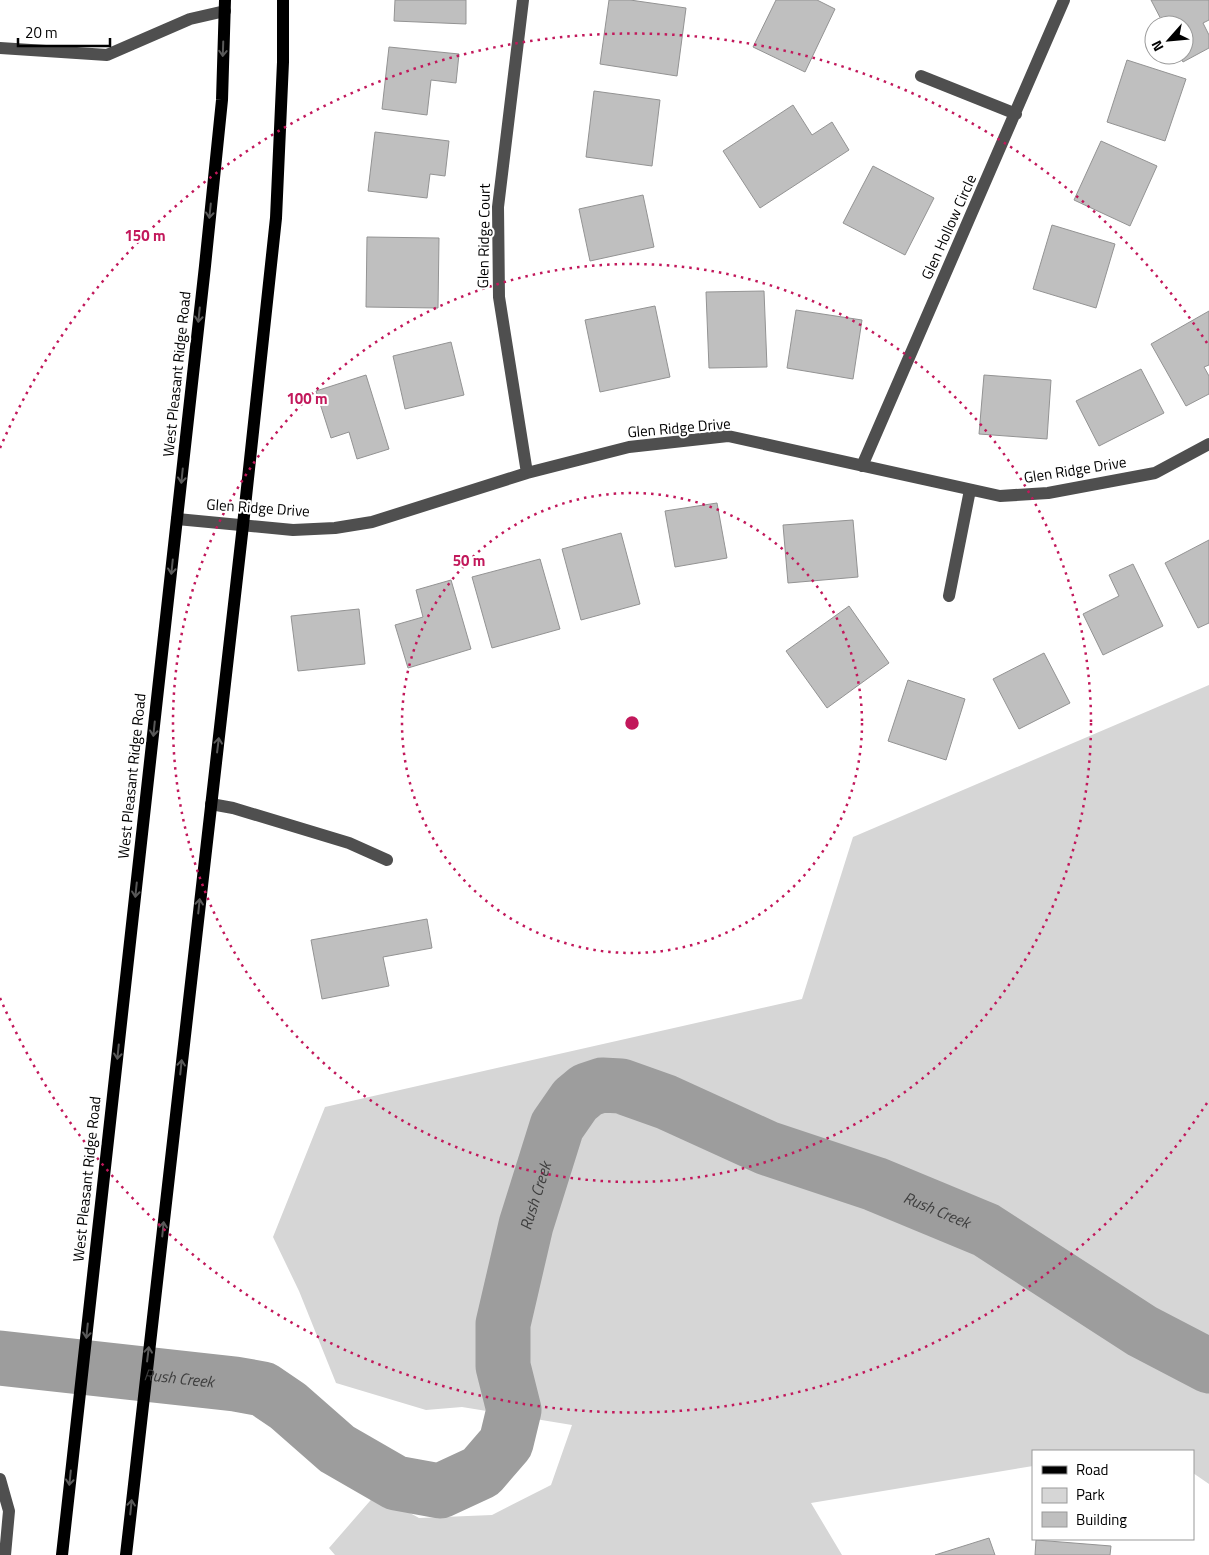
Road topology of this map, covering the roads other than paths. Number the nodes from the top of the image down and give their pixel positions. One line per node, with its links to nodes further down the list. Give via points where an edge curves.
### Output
1 (283, 0): 13 (main road, via 276,218)
2 (523, 0): 10 (street, Glen Ridge Court, via 498,207 499,297)
3 (1064, 0): 7 (street, Glen Hollow Circle)
4 (225, 6): 5 (street, via 107,55); 12 (main road, West Pleasant Ridge Road, one-way to 12, via 222,100)
5 (0, 48)
6 (921, 76): 7 (street)
7 (1016, 114): 9 (street, Glen Hollow Circle)
8 (1209, 444): 11 (street, Glen Ridge Drive, via 1155,473 1136,477 1048,493 1000,496)
9 (862, 466): 10 (street, Glen Ridge Drive, via 728,436 629,447); 11 (street, Glen Ridge Drive)
10 (527, 473): 13 (street, Glen Ridge Drive, via 372,522 293,530)
11 (970, 490): 14 (street)
12 (177, 519): 13 (street, Glen Ridge Drive); 19 (main road, West Pleasant Ridge Road, one-way to 19)
13 (243, 525): 15 (main road, one-way to 13)
14 (949, 596)
15 (211, 804): 16 (street, via 349,843); 20 (main road, one-way to 15)
16 (387, 860)
17 (0, 1479): 18 (street, via 8,1511)
18 (5, 1555)
19 (62, 1555)
20 (126, 1555)

